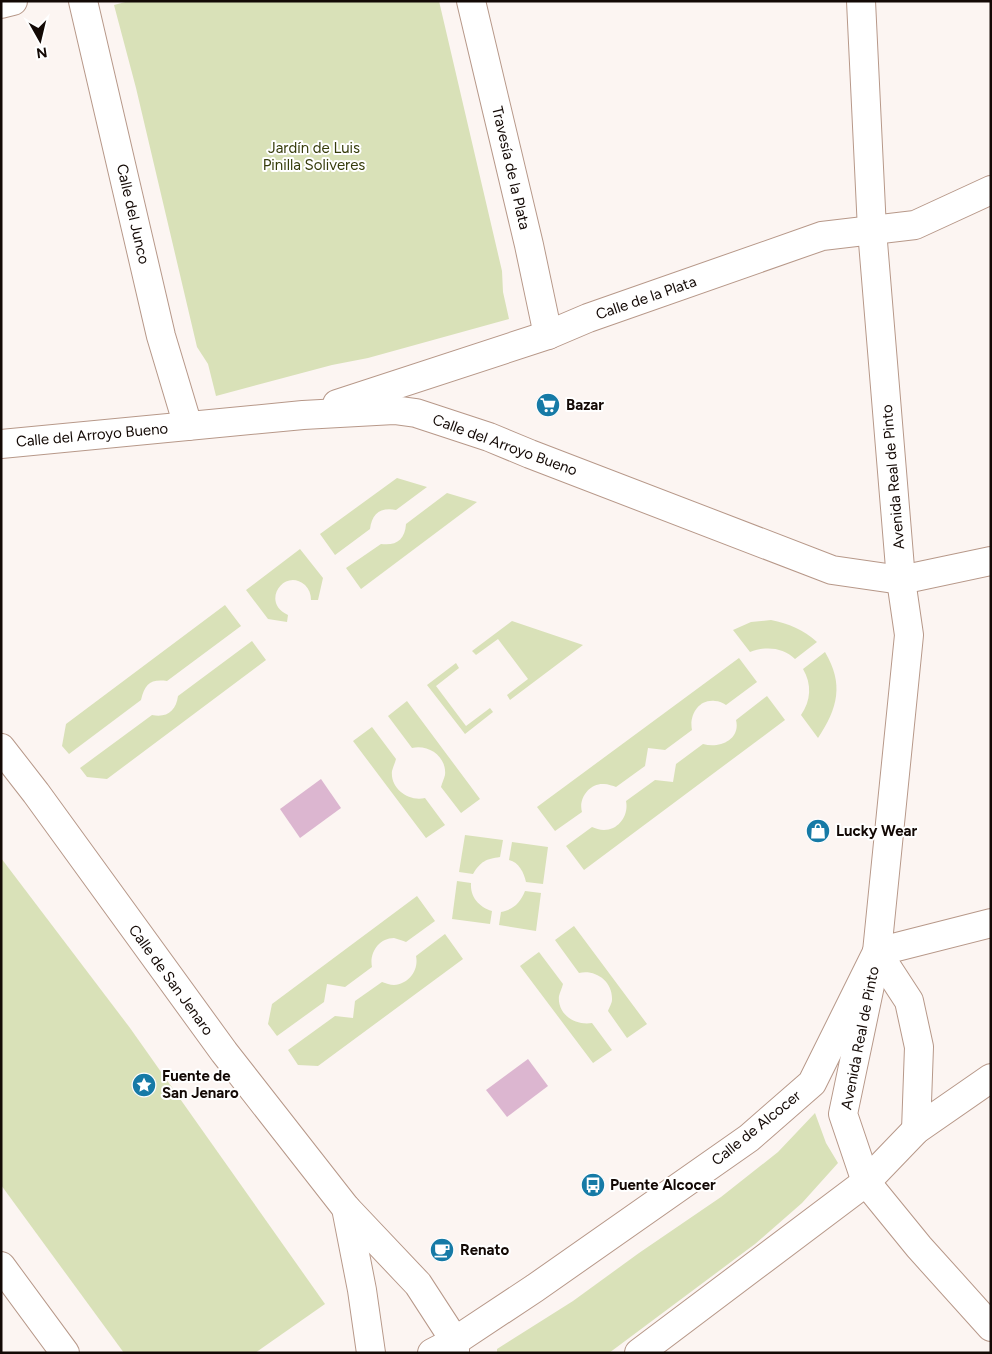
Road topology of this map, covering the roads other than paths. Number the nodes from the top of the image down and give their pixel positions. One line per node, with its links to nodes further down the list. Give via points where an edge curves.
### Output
1 (13, 1): 5 (street)
2 (83, 1): 10 (street, Calle del Junco, via 161,336)
3 (471, 1): 8 (street, Travesía de la Plata)
4 (861, 1): 7 (street, Avenida Real de Pinto)
5 (1, 4)
6 (991, 190): 7 (street, Calle de la Plata, via 915,225)
7 (872, 230): 8 (street, Calle de la Plata, via 822,236); 13 (street, Avenida Real de Pinto)
8 (548, 335): 9 (street, Calle de la Plata)
9 (303, 416): 10 (street, Calle del Arroyo Bueno); 13 (street, Calle del Arroyo Bueno, via 394,410 416,412 490,437 832,570)
10 (188, 426): 11 (street, Calle del Arroyo Bueno)
11 (1, 444)
12 (991, 561): 13 (street, Calle del Arroyo Bueno)
13 (902, 580): 16 (street, Avenida Real de Pinto, via 909,636)
14 (1, 748): 20 (street, Calle de San Jenaro, via 224,1052)
15 (991, 923): 16 (street)
16 (877, 952): 18 (street, Avenida Real de Pinto, via 909,1001 919,1047); 19 (street, Avenida Real de Pinto, via 843,1114); 23 (street, Calle de Alcocer, via 812,1083 749,1138)
17 (991, 1078): 18 (street)
18 (916, 1130): 19 (street)
19 (866, 1182): 22 (street); 26 (street)
20 (346, 1208): 23 (street, Calle de San Jenaro, via 418,1284); 25 (street, Calle de San Jenaro)
21 (1, 1266): 24 (street)
22 (991, 1327)
23 (447, 1349)
24 (65, 1353)
25 (372, 1353)
26 (639, 1353)

